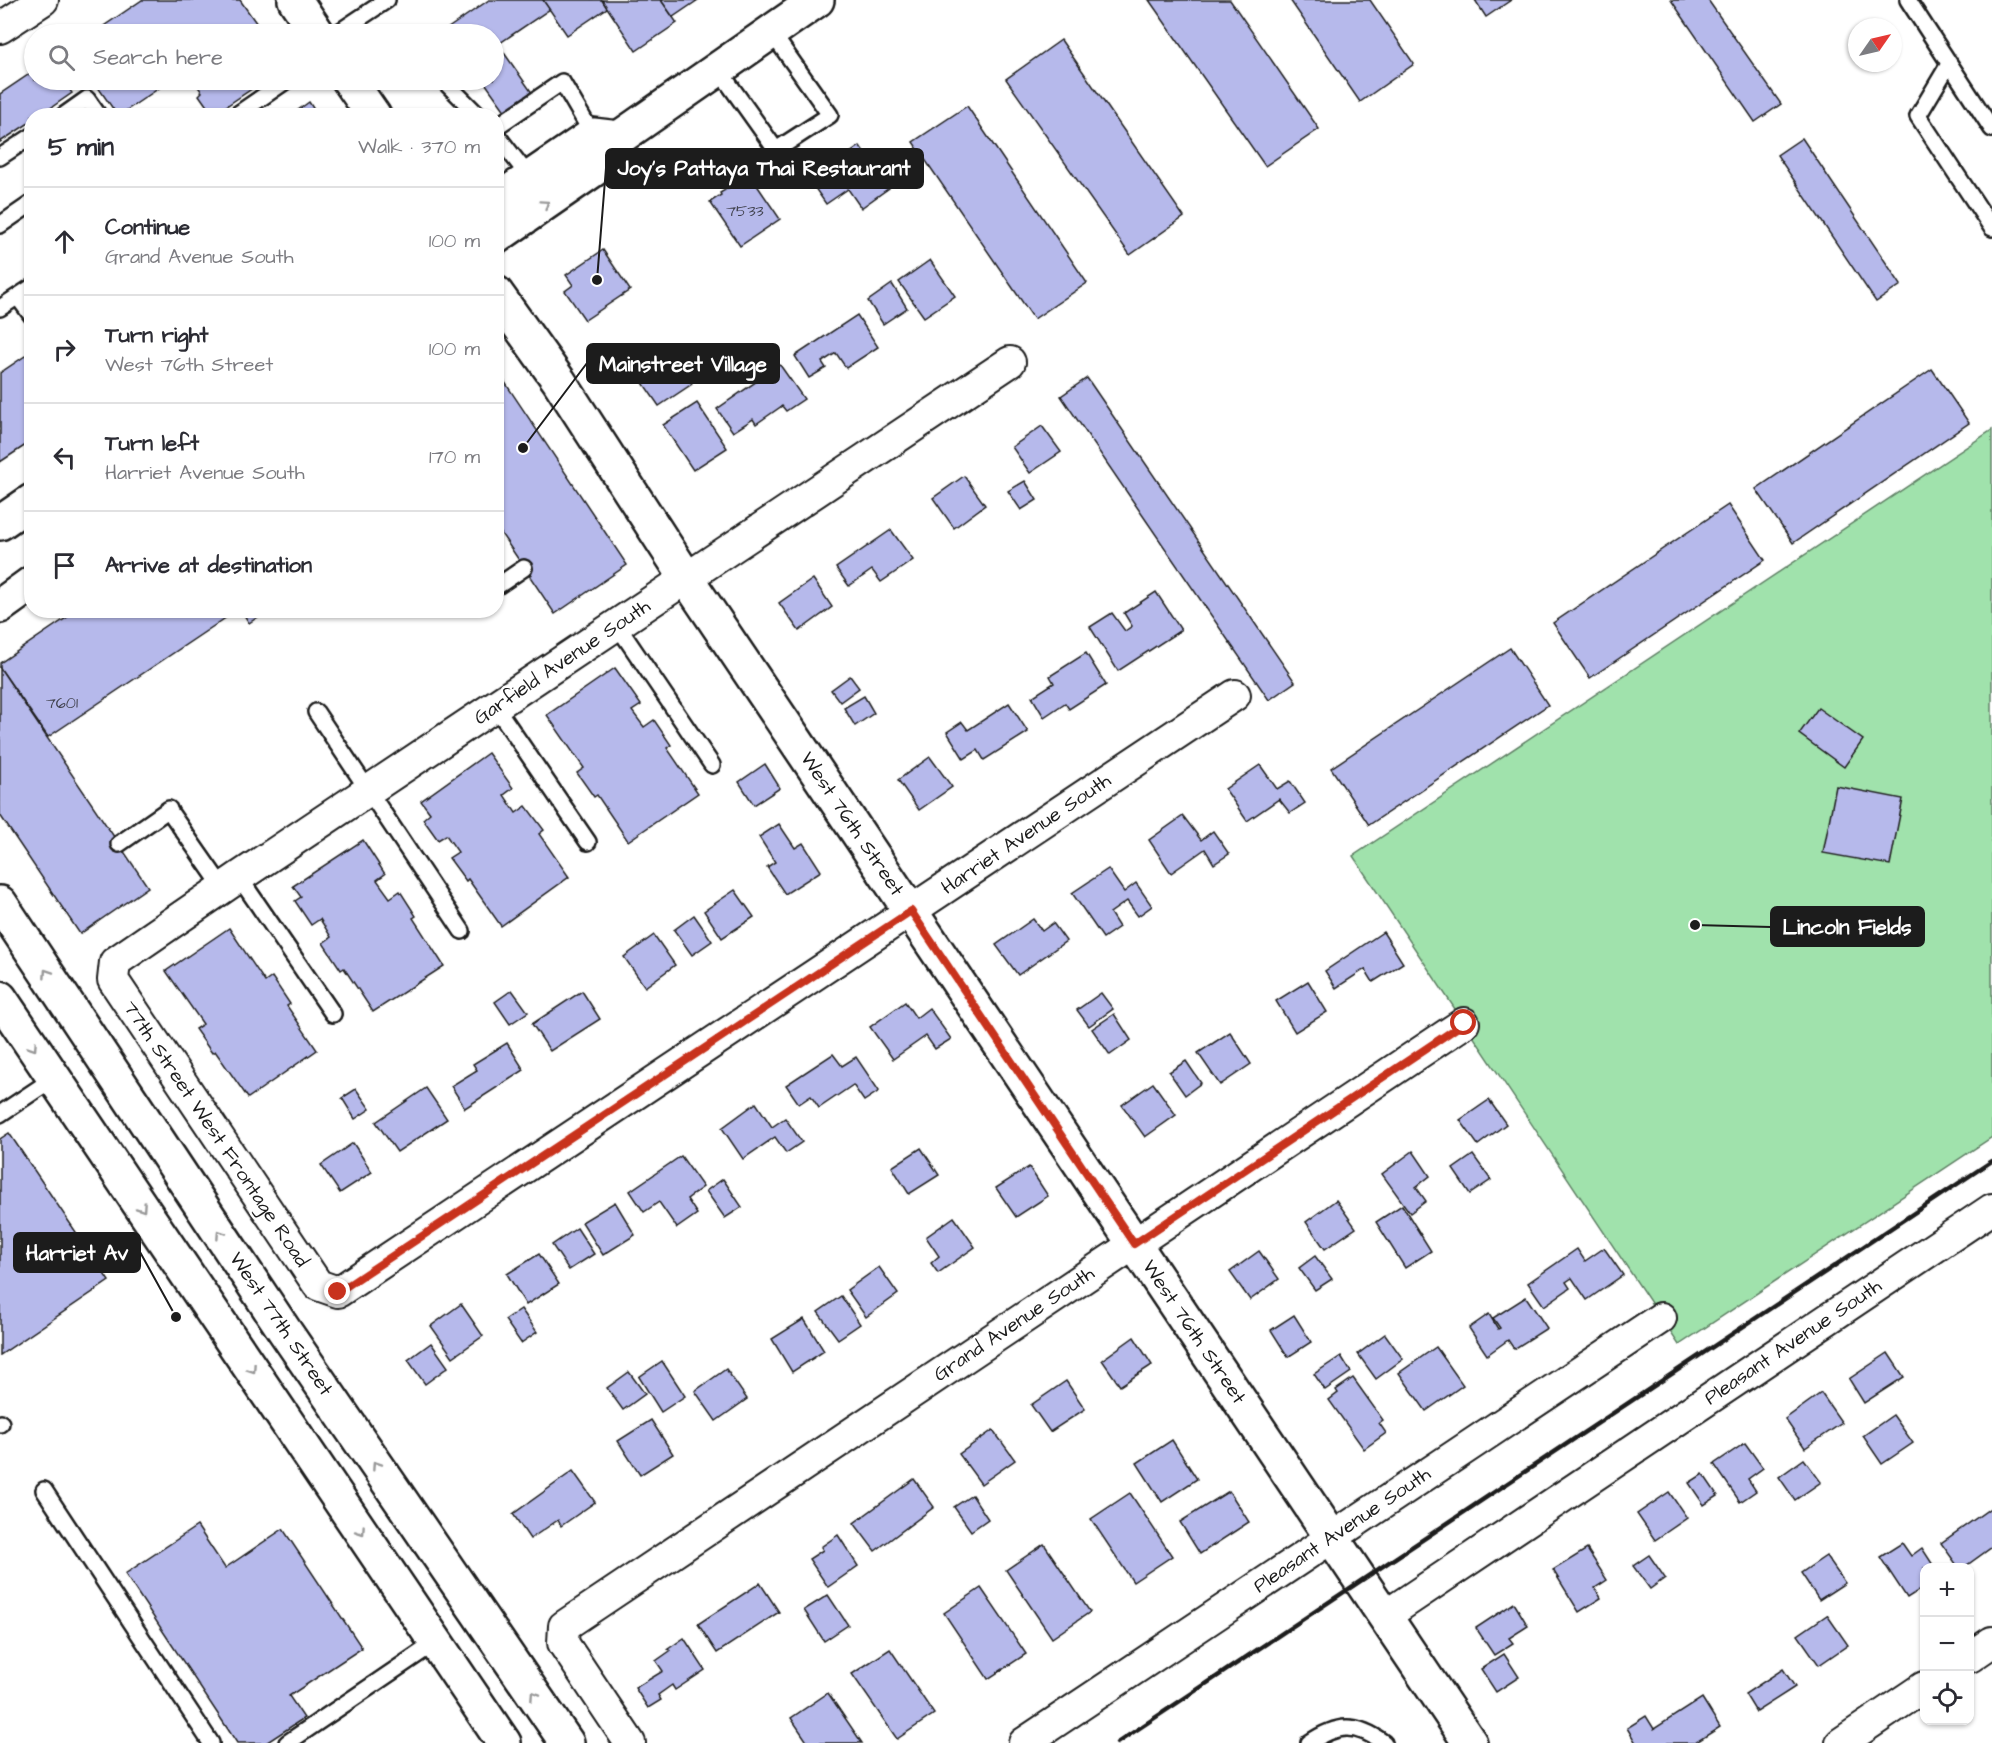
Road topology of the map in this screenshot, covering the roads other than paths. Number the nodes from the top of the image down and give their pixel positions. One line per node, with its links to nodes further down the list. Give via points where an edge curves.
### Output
1 (44, 0): 8 (street)
2 (295, 0): 6 (street)
3 (387, 0): 7 (lane)
4 (818, 0): 9 (street)
5 (1908, 0): 10 (lane)
6 (311, 24)
7 (351, 24)
8 (0, 28)
9 (772, 33): 11 (street); 11 (lane, via 830,115 777,150)
10 (1949, 64): 21 (lane); 30 (lane, via 1918,116)
11 (718, 70): 22 (street)
12 (272, 90): 17 (lane)
13 (357, 90): 18 (street)
14 (453, 90): 19 (lane)
15 (74, 108): 16 (lane, via 87,99)
16 (93, 108)
17 (246, 108)
18 (369, 108)
19 (471, 108)
20 (504, 122): 22 (lane, via 562,82)
21 (1992, 129)
22 (606, 136): 26 (street); 31 (street, one-way to 22, via 609,159)
23 (24, 142): 25 (lane)
24 (504, 144): 26 (lane)
25 (0, 158)
26 (530, 178): 27 (street)
27 (504, 196)
28 (24, 208): 29 (lane)
29 (0, 225)
30 (1992, 228)
31 (504, 231)
32 (24, 293): 33 (lane)
33 (18, 297): 35 (lane); 36 (lane)
34 (504, 303): 41 (street, West 76th Street, via 560,381)
35 (24, 305)
36 (0, 308)
37 (1010, 362): 41 (street, Garfield Avenue South)
38 (24, 507): 39 (street)
39 (0, 524)
40 (524, 568): 42 (lane)
41 (687, 579): 45 (street, Garfield Avenue South); 55 (street, West 76th Street)
42 (504, 582)
43 (24, 589): 44 (street)
44 (0, 606)
45 (617, 625): 47 (street, Garfield Avenue South); 49 (lane)
46 (1235, 695): 55 (street, Harriet Avenue South)
47 (495, 706): 50 (street, Garfield Avenue South); 51 (lane)
48 (316, 712): 50 (lane)
49 (712, 765)
50 (368, 791): 53 (street, Garfield Avenue South); 56 (lane)
51 (588, 842)
52 (119, 844): 53 (lane, via 169,810)
53 (231, 882): 57 (street, Garfield Avenue South); 59 (lane)
54 (0, 903): 77 (street, West 77th Street, one-way to 54, via 291,1340)
55 (911, 911): 64 (street, West 76th Street); 65 (street, Harriet Avenue South)
56 (462, 931)
57 (115, 962): 65 (street, 77th Street West Frontage Road, via 113,980 318,1285)
58 (0, 998): 61 (street, one-way to 61)
59 (333, 1014)
60 (1464, 1023): 64 (street, Grand Avenue South)
61 (54, 1078): 62 (lane); 70 (street, one-way to 70)
62 (0, 1114)
63 (1992, 1209): 69 (street, Pleasant Avenue South)
64 (1134, 1244): 68 (street, West 76th Street); 78 (street, Grand Avenue South, via 564,1626 563,1643)
65 (338, 1292)
66 (1661, 1318): 68 (street, Pleasant Avenue South)
67 (44, 1490): 74 (lane)
68 (1332, 1537): 69 (street, West 76th Street); 79 (street, Pleasant Avenue South)
69 (1385, 1616): 82 (street, West 76th Street)
70 (436, 1642): 75 (lane); 76 (street)
71 (1992, 1642): 72 (street)
72 (1974, 1654)
73 (1920, 1690): 83 (street)
74 (211, 1743)
75 (287, 1743)
76 (504, 1743)
77 (567, 1743)
78 (630, 1743)
79 (1024, 1743)
80 (1310, 1743): 81 (lane, via 1326,1731 1353,1726)
81 (1384, 1743)
82 (1470, 1743)
83 (1841, 1743)

